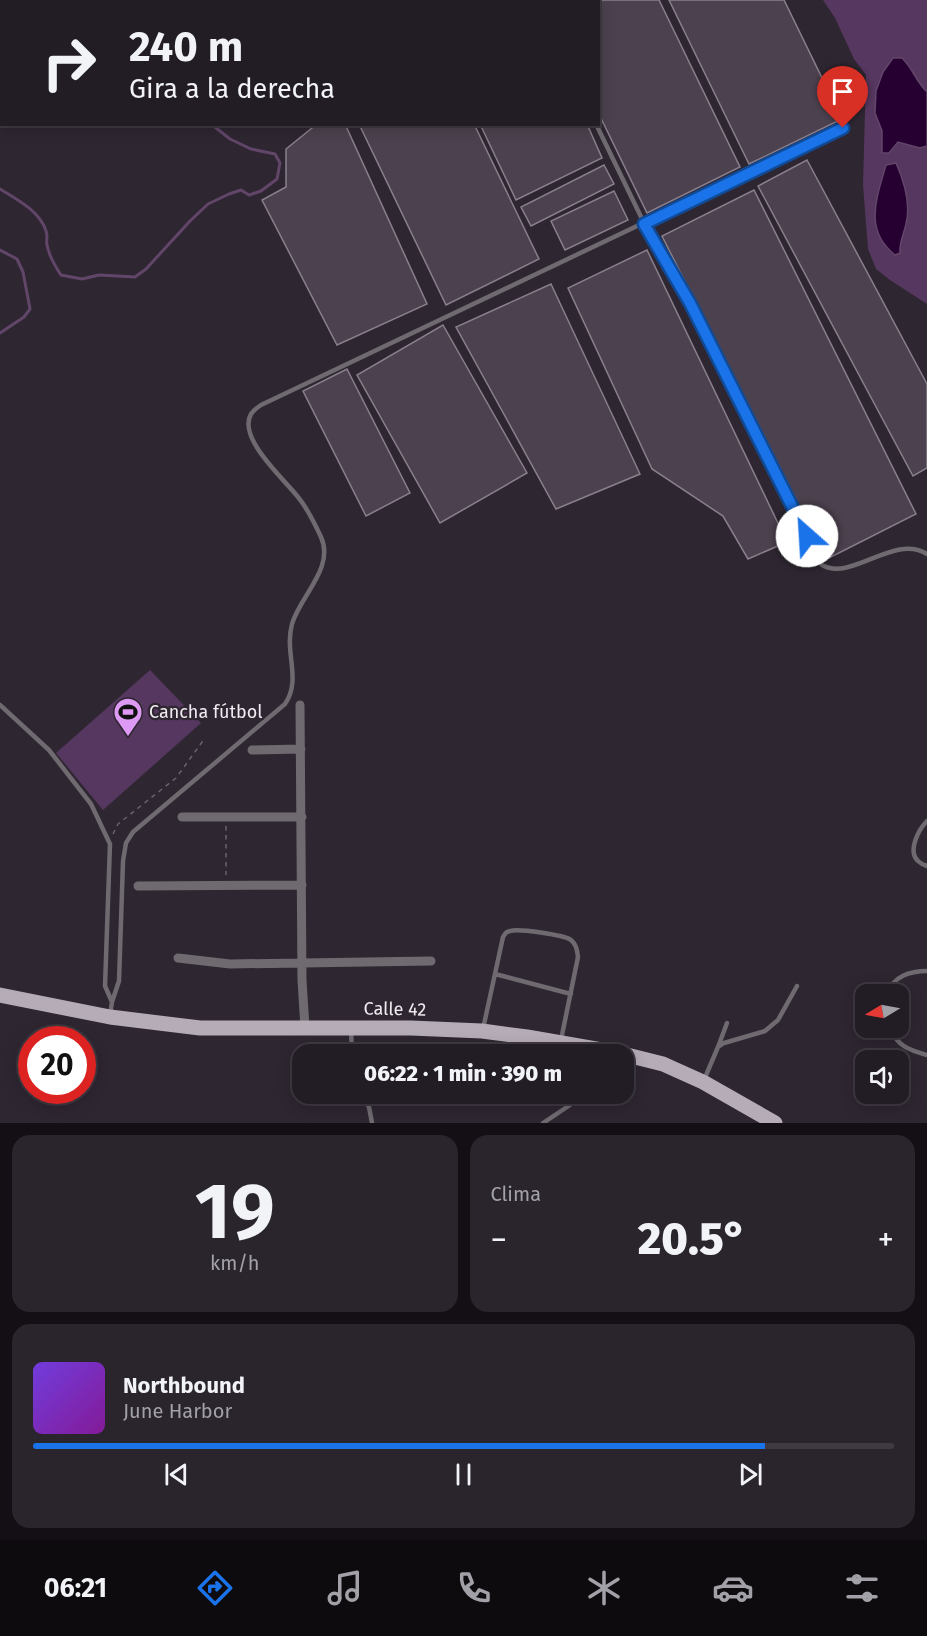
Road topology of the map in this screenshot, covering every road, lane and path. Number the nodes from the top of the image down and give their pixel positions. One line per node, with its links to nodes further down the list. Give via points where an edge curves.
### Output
1 (597, 126): 3 (lane)
2 (843, 128): 3 (lane)
3 (644, 224): 4 (lane, via 690,303 822,566 829,570 841,568 908,548); 28 (lane, via 271,400 251,413 248,425 256,448 299,499 321,538 323,562 290,633 293,682 285,704 138,828 126,843 119,981)
4 (927, 554)
5 (0, 705): 14 (lane, via 49,750 91,804)
6 (300, 705): 8 (street)
7 (205, 738): 14 (path, via 176,778 117,824)
8 (301, 749): 9 (street); 11 (street)
9 (252, 750)
10 (182, 817): 12 (street)
11 (302, 817): 12 (street); 17 (street)
12 (226, 818): 16 (path)
13 (927, 821): 15 (lane, via 919,829 915,855 917,861)
14 (110, 844): 28 (lane, via 105,986)
15 (927, 866)
16 (226, 885): 17 (street); 18 (street)
17 (302, 885): 21 (street)
18 (138, 886)
19 (178, 958): 21 (street, via 230,964)
20 (431, 962): 21 (street)
21 (302, 963): 31 (street)
22 (927, 971): 24 (lane, via 903,976)
23 (495, 974): 26 (lane); 26 (lane, via 503,937 510,930 565,937 573,941 578,957); 33 (lane)
24 (893, 984)
25 (797, 986): 38 (lane, via 778,1020 765,1030)
26 (571, 994): 35 (lane)
27 (0, 995): 29 (main road, Calle 42)
28 (112, 1002): 29 (lane)
29 (110, 1017): 31 (main road, Calle 42, via 200,1028)
30 (727, 1023): 38 (lane)
31 (305, 1028): 32 (main road, Calle 42)
32 (351, 1028): 33 (main road, Calle 42); 36 (lane)
33 (482, 1031): 35 (main road, Calle 42)
34 (895, 1038): 39 (lane, via 911,1051)
35 (560, 1043): 37 (main road, Calle 42)
36 (352, 1044)
37 (564, 1044)
38 (718, 1047): 41 (lane)
39 (927, 1055)
40 (634, 1056): 41 (main road, Calle 42)
41 (703, 1082): 46 (main road, Calle 42)
42 (367, 1104): 44 (lane)
43 (571, 1104): 45 (lane)
44 (372, 1123)
45 (543, 1123)
46 (775, 1123)

